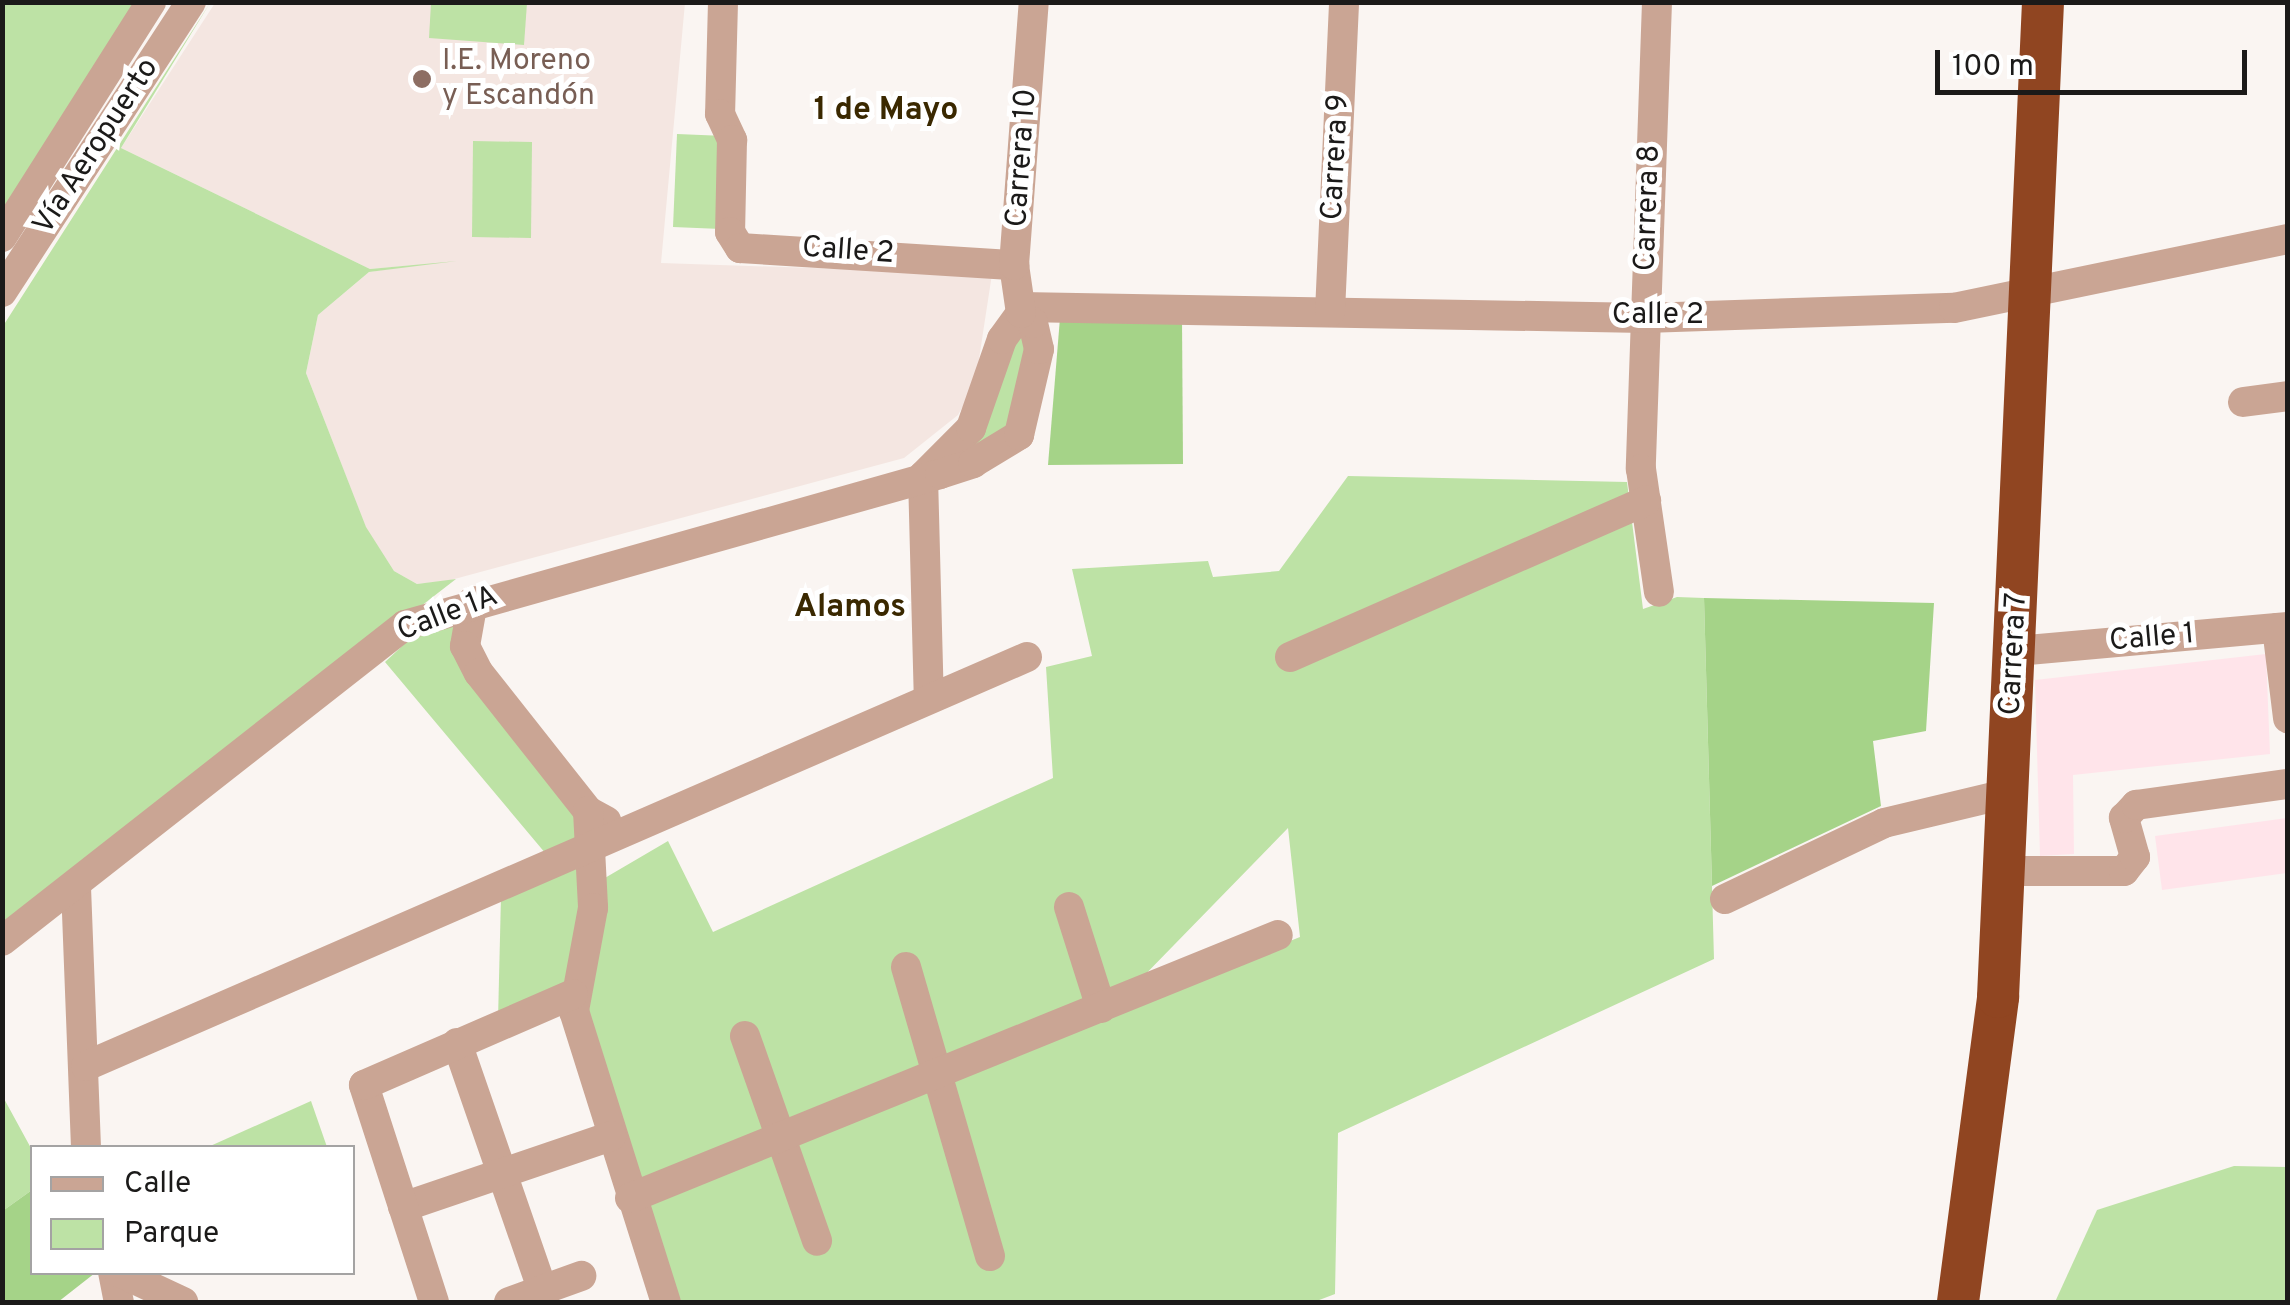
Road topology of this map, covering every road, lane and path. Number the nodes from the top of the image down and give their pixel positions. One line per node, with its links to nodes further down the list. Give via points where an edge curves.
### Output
1 (152, 2): 8 (street, Vía Aeropuerto)
2 (191, 2): 11 (street, Vía Aeropuerto)
3 (722, 2): 10 (street, Calle 2, via 720,114 732,140 730,232 740,248)
4 (1034, 2): 10 (street, Carrera 10)
5 (1344, 2): 14 (street, Carrera 9)
6 (1657, 2): 15 (street, Carrera 8)
7 (2043, 2): 12 (highway, Carrera 7)
8 (2, 237)
9 (2288, 239): 12 (street, Calle 2)
10 (1014, 265): 13 (street, Carrera 10)
11 (2, 292)
12 (2030, 296): 15 (street, Calle 2, via 1954,308); 23 (highway, Carrera 7)
13 (1021, 310): 14 (street, Calle 2); 18 (street, via 1002,339 971,428); 18 (street, Carrera 10, via 1033,323 1038,349 1019,435 973,463)
14 (1330, 312): 15 (street, Calle 2)
15 (1645, 318): 19 (street, Carrera 8)
16 (2288, 396): 17 (street)
17 (2243, 402)
18 (923, 476): 21 (street, Calle 1A); 26 (street)
19 (1646, 502): 20 (street, Carrera 8); 25 (street)
20 (1659, 592)
21 (473, 602): 30 (street, via 465,646 479,673); 34 (street, Calle 1A, via 405,625 372,648)
22 (2282, 627): 23 (street, Calle 1); 27 (street)
23 (2017, 651): 29 (highway, Carrera 7)
24 (1027, 657): 26 (street)
25 (1290, 658)
26 (929, 698): 31 (street)
27 (2288, 718)
28 (2288, 784): 33 (street, via 2136,805 2124,818 2134,857 2124,871)
29 (2006, 794): 33 (highway, Carrera 7); 35 (street, via 1884,824)
30 (588, 810): 31 (street); 32 (street)
31 (626, 832): 32 (street)
32 (594, 847): 40 (street, via 593,908); 44 (street)
33 (2002, 871): 63 (highway, Carrera 7, via 1993,1057)
34 (76, 887): 38 (street, Calle 1A); 44 (street)
35 (1726, 899)
36 (1069, 907): 41 (street)
37 (1278, 934): 41 (street)
38 (2, 942)
39 (906, 967): 45 (street)
40 (572, 994): 43 (street); 46 (street)
41 (1101, 1008): 45 (street)
42 (745, 1036): 47 (street)
43 (457, 1043): 49 (street); 51 (street, via 364,1085)
44 (86, 1066): 48 (street)
45 (937, 1074): 47 (street); 53 (street)
46 (611, 1136): 49 (street); 50 (street)
47 (781, 1137): 50 (street); 52 (street)
48 (86, 1145)
49 (502, 1174): 51 (street); 57 (street)
50 (630, 1198): 62 (street)
51 (404, 1206): 60 (street)
52 (817, 1241)
53 (990, 1256)
54 (116, 1275): 58 (street)
55 (123, 1275): 59 (street)
56 (580, 1276): 57 (street)
57 (542, 1290): 61 (street)
58 (119, 1302)
59 (183, 1302)
60 (434, 1302)
61 (508, 1302)
62 (666, 1302)
63 (1958, 1302)

